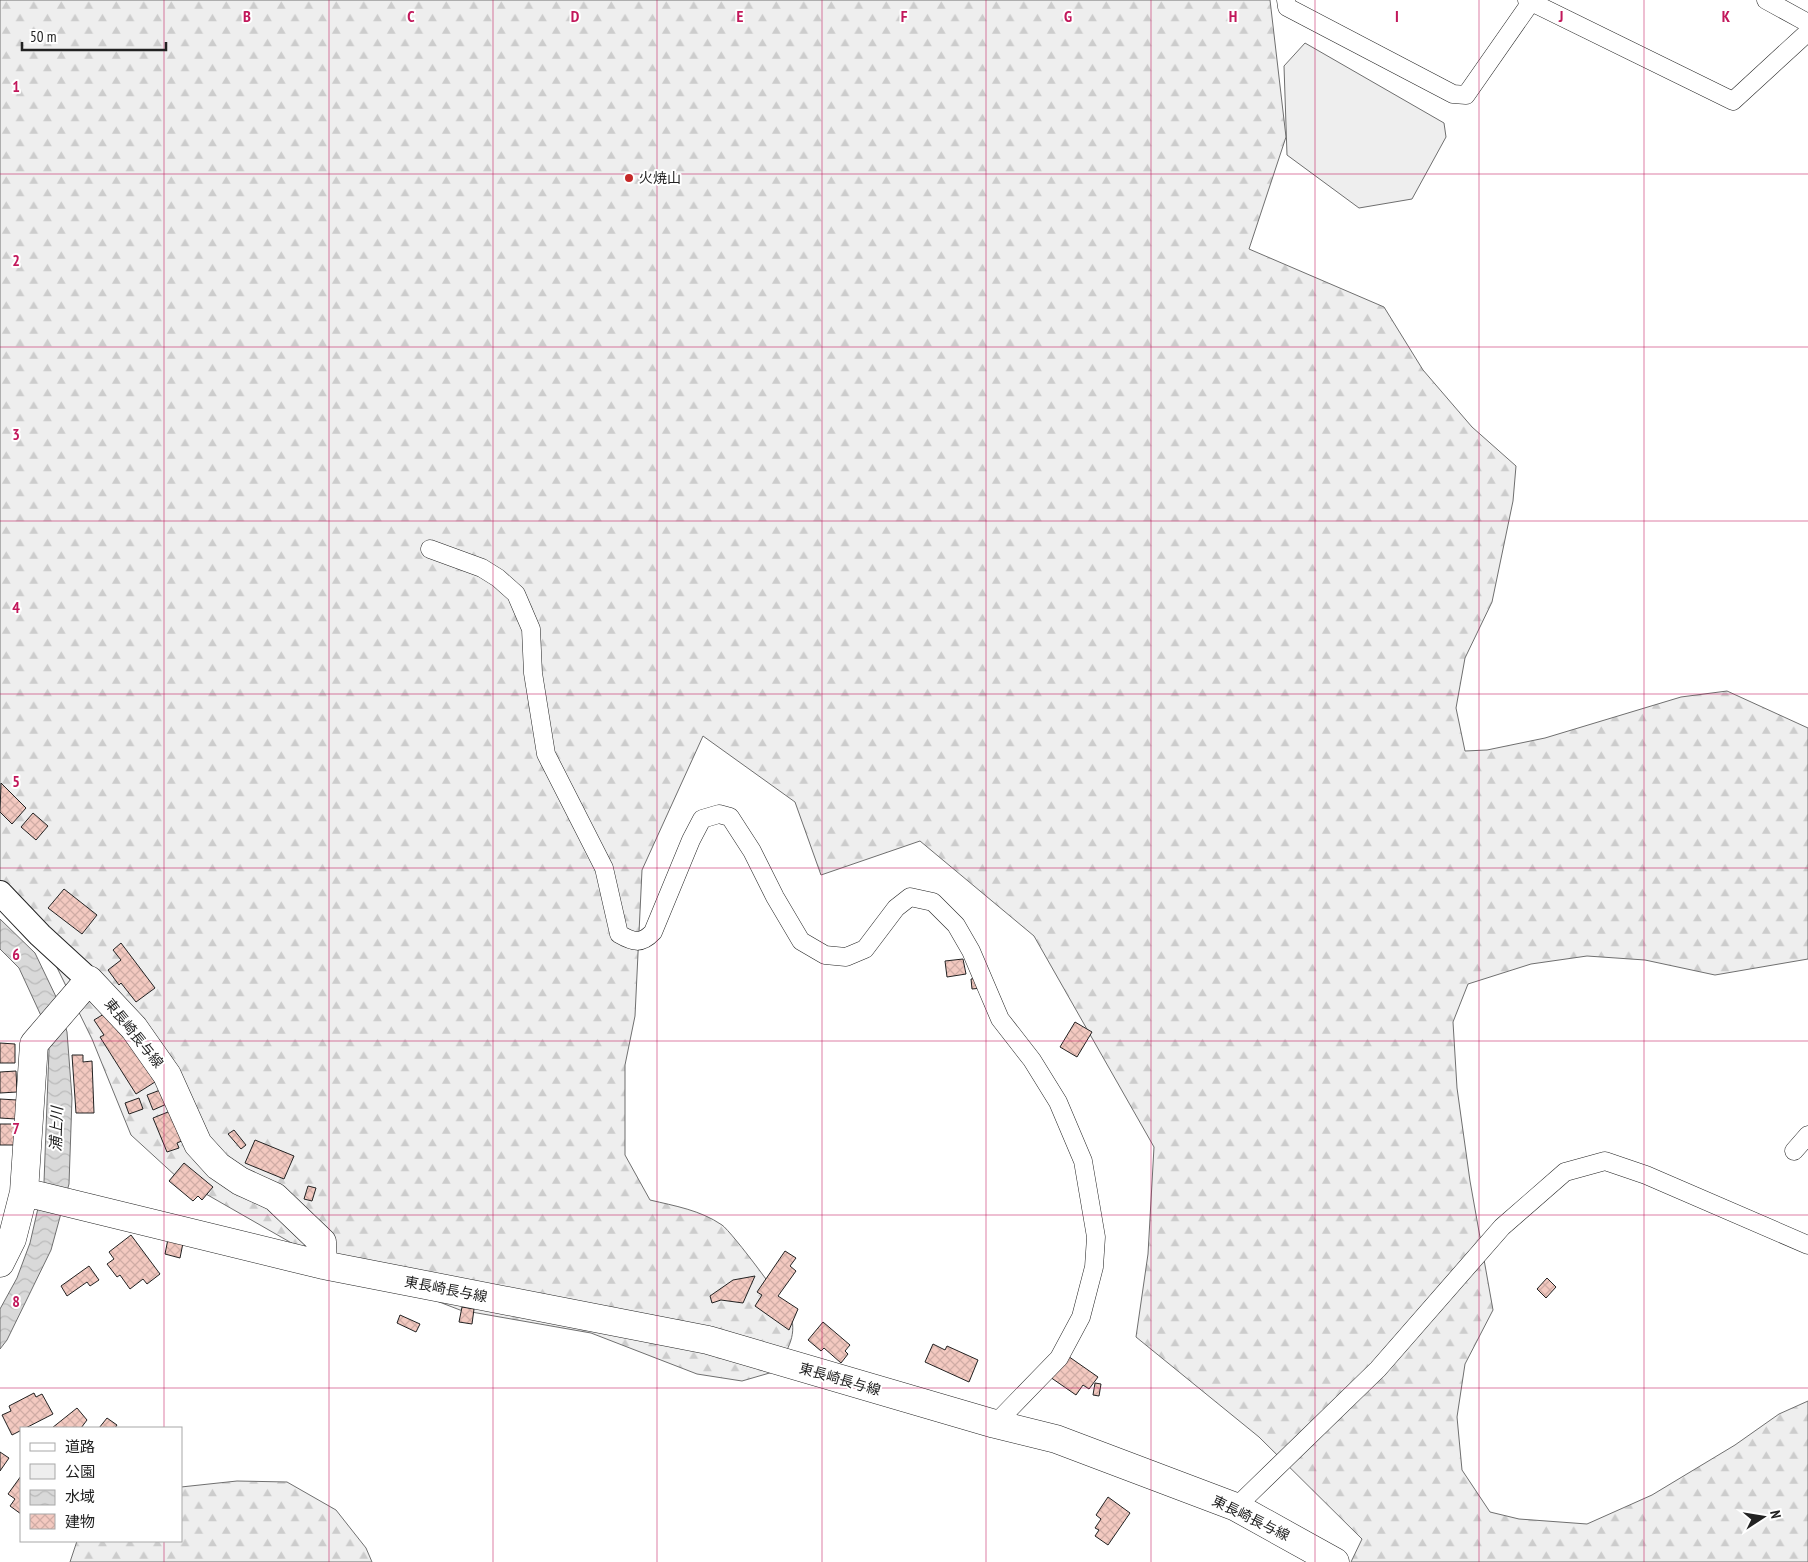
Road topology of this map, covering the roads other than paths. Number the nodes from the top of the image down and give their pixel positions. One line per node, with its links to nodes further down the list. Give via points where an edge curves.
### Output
1 (1286, 0): 3 (street, via 1287,7 1453,94 1466,94)
2 (1766, 0): 4 (street)
3 (1529, 1): 5 (street, via 1733,101)
4 (1808, 23)
5 (1808, 32)
6 (430, 549): 15 (street, via 482,568 516,594 531,629 533,673 546,754 604,868 619,934 634,942 646,940 653,932 702,819 718,814 730,817 801,941 825,955 846,957 865,949 896,908 910,898 933,902 956,925 971,951 1000,1020 1032,1060 1058,1102 1083,1161 1096,1237 1094,1267 1077,1325 1059,1358)
7 (0, 893): 8 (street)
8 (89, 980): 11 (main road, via 34,1044); 14 (main road, 東長崎長与線, via 134,1028 167,1075 198,1144 218,1166 240,1181 275,1197 322,1242)
9 (1808, 1135): 10 (street)
10 (1794, 1151)
11 (25, 1192): 13 (main road, via 12,1239); 14 (main road, 東長崎長与線)
12 (1808, 1245): 16 (street, via 1646,1174 1605,1161 1565,1172 1502,1228 1378,1369)
13 (0, 1263)
14 (323, 1265): 15 (main road, 東長崎長与線, via 708,1340)
15 (995, 1424): 16 (main road, 東長崎長与線, via 1056,1439)
16 (1236, 1507): 17 (main road, 東長崎長与線)
17 (1335, 1562)

